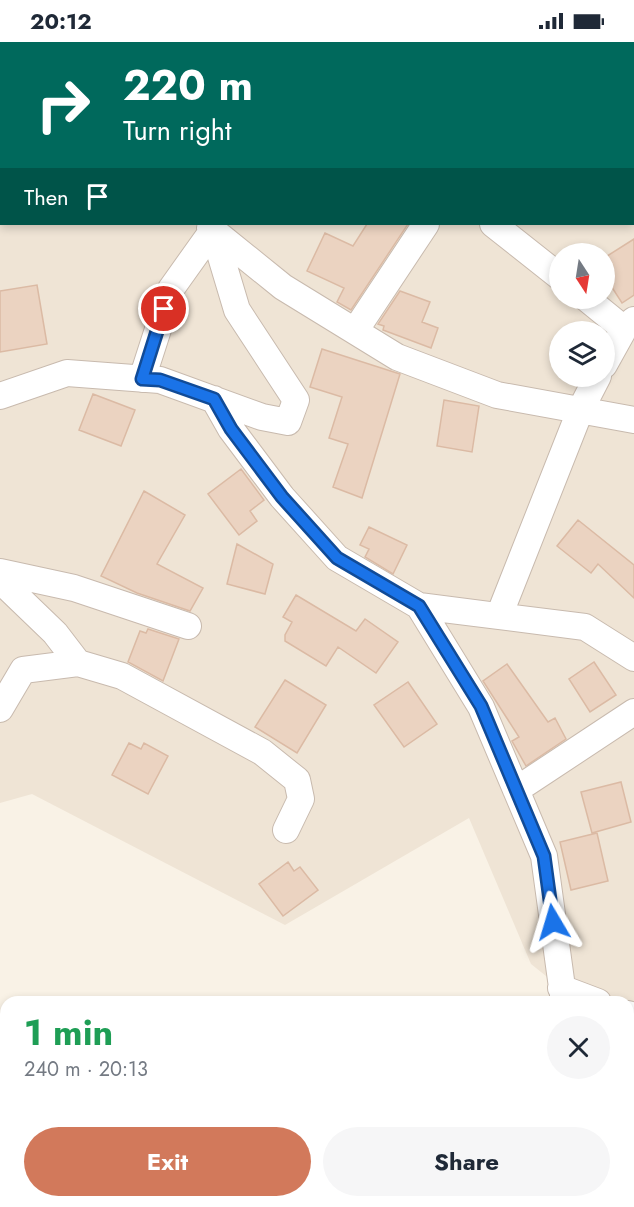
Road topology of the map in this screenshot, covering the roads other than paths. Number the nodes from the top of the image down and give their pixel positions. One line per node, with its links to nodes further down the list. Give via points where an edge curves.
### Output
1 (425, 225): 7 (street)
2 (495, 225): 4 (street)
3 (208, 227): 7 (street, via 284,287); 9 (street, via 171,290); 12 (street, via 237,310 296,400 288,422)
4 (549, 268)
5 (604, 309): 6 (street)
6 (629, 325): 8 (street)
7 (355, 331): 13 (street, via 397,357 497,396)
8 (615, 347)
9 (142, 379): 11 (street, via 67,373); 12 (street, via 160,380)
10 (592, 387): 13 (street)
11 (0, 396)
12 (214, 399): 17 (street, via 231,429 282,497 337,558)
13 (580, 411): 14 (street); 18 (street)
14 (634, 420)
15 (0, 572): 19 (street, via 74,588)
16 (0, 579): 21 (street, via 55,633)
17 (419, 606): 18 (street); 24 (street, via 481,706)
18 (499, 616): 20 (street, via 585,627)
19 (188, 626)
20 (634, 657)
21 (78, 663): 22 (street, via 23,670); 25 (street, via 122,676 262,752 289,773 297,780 301,799)
22 (0, 709)
23 (634, 712): 24 (street)
24 (516, 790): 26 (street, via 544,856)
25 (286, 830)
26 (563, 995)

